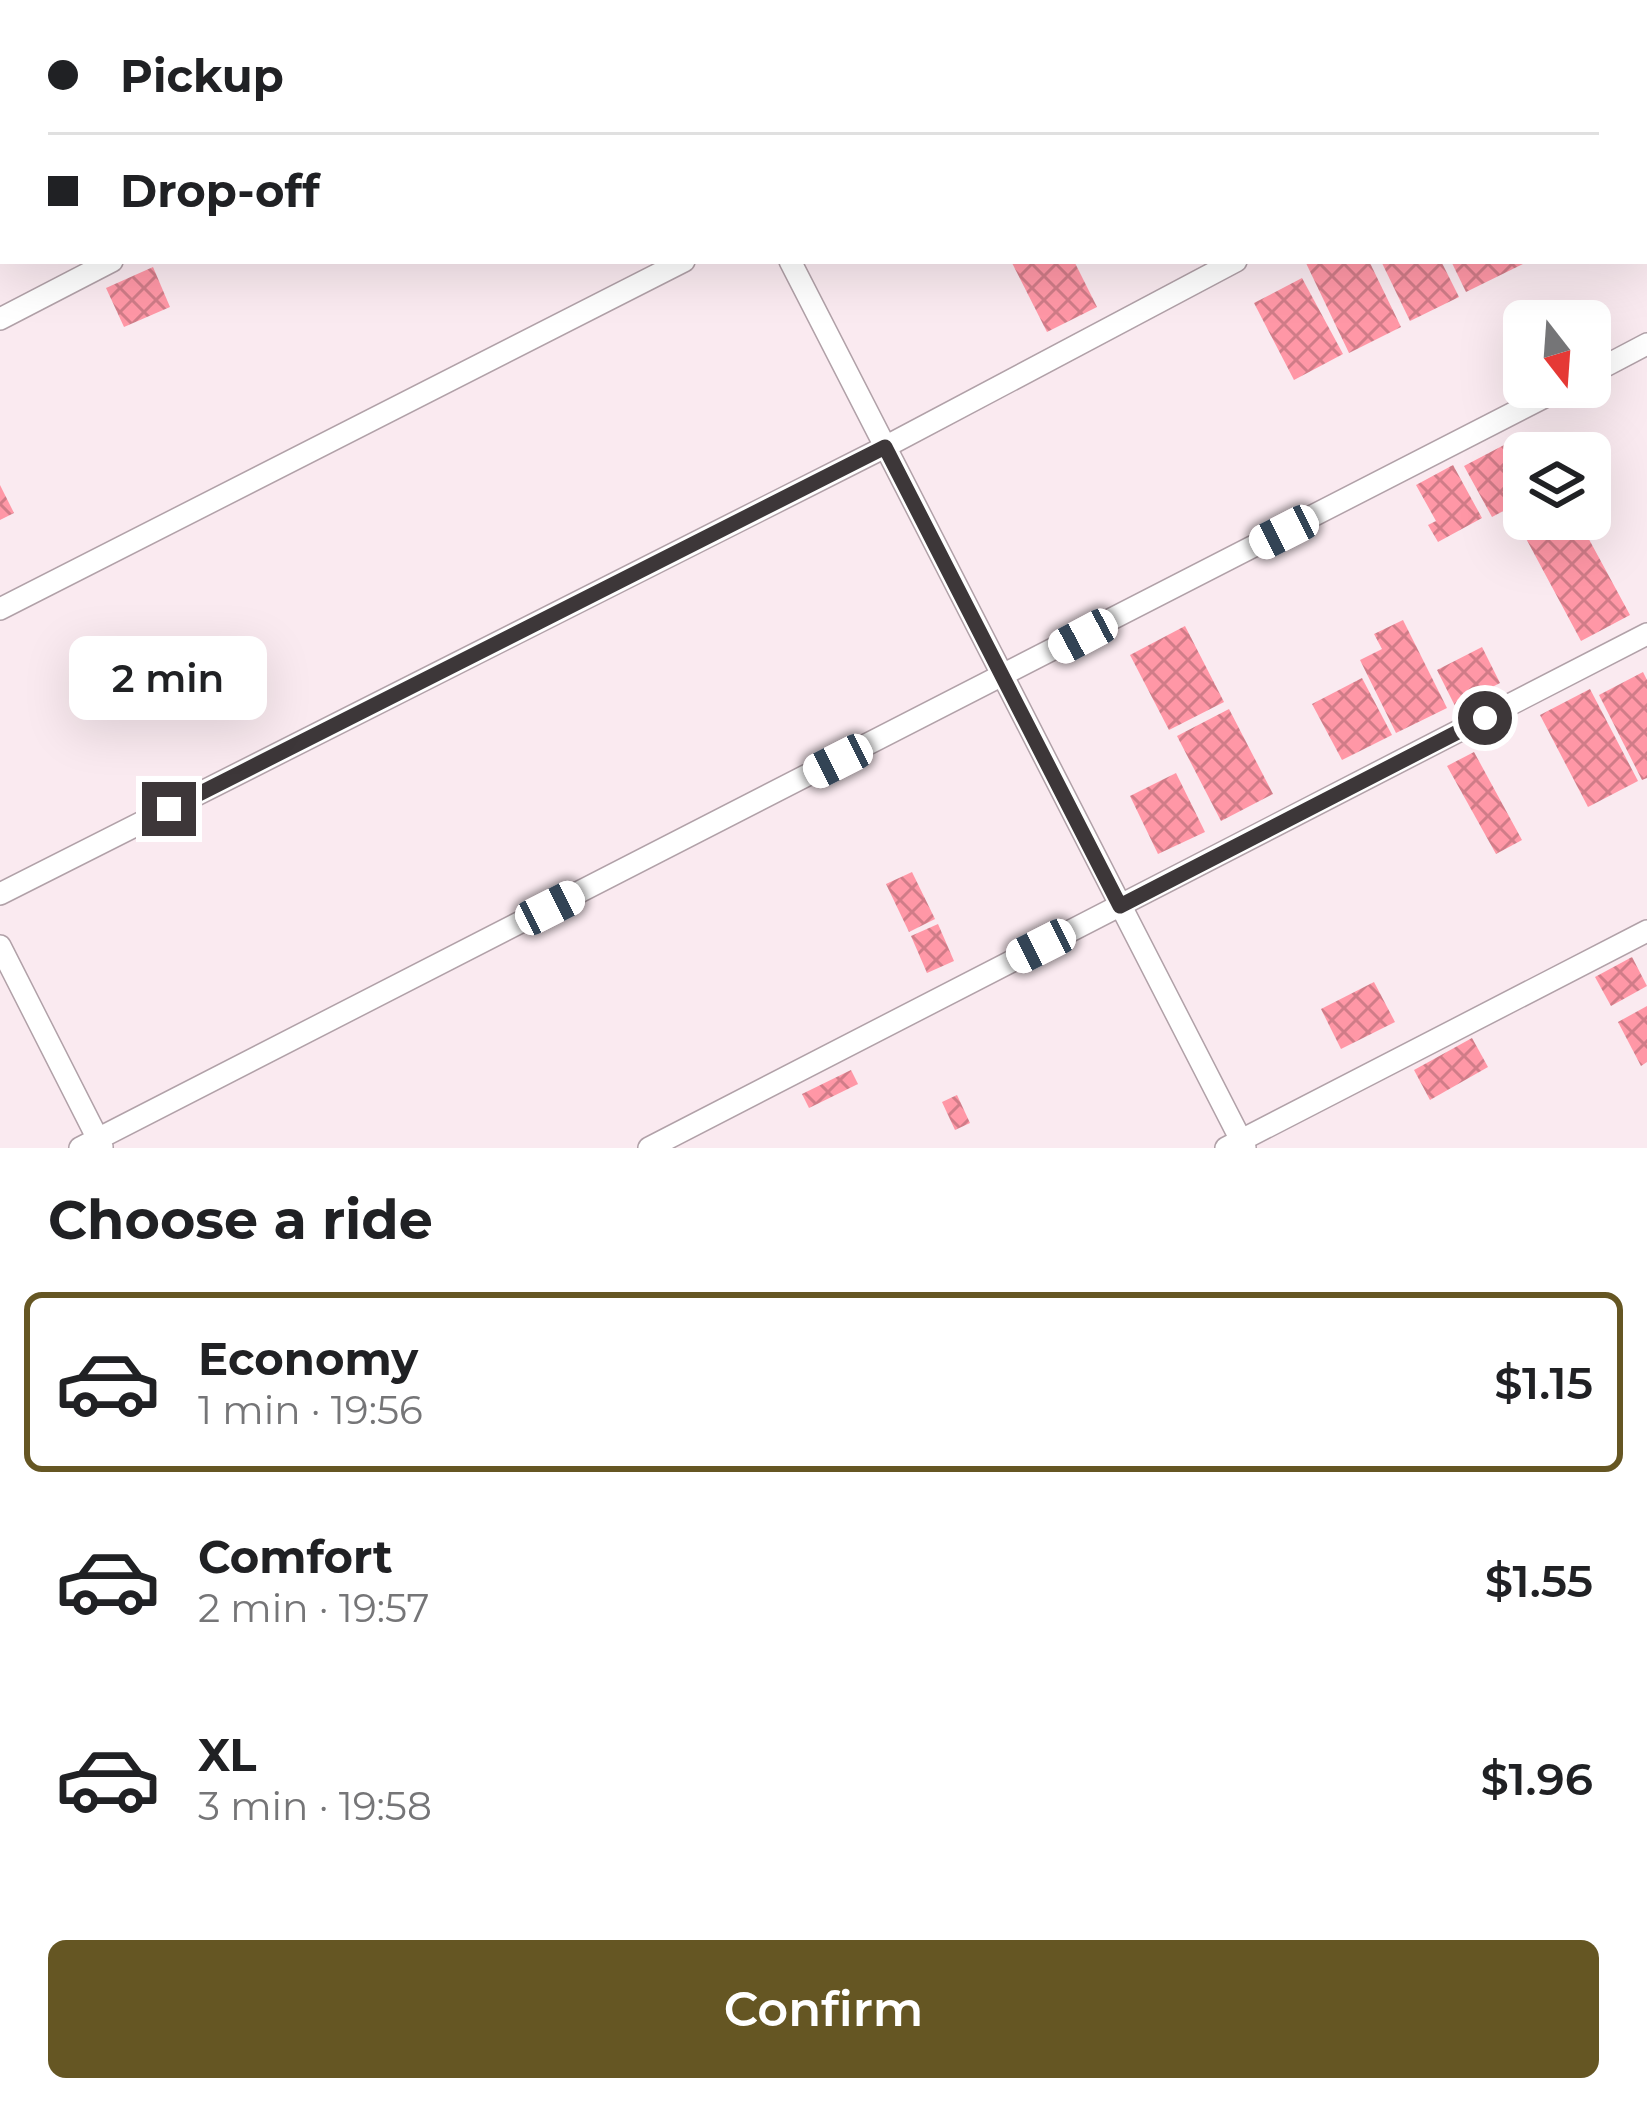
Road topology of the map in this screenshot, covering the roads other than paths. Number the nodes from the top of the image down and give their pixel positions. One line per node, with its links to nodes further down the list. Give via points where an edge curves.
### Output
1 (106, 264): 5 (street)
2 (678, 264): 10 (street)
3 (792, 264): 9 (street)
4 (1230, 264): 9 (street)
5 (0, 319)
6 (1647, 344): 7 (street)
7 (1611, 363)
8 (1523, 408): 12 (street)
9 (885, 447): 12 (street); 13 (street)
10 (0, 609)
11 (1647, 634): 14 (street)
12 (1003, 677): 14 (street); 17 (street)
13 (0, 894)
14 (1120, 906): 18 (street); 19 (street)
15 (1647, 931): 18 (street)
16 (0, 946): 17 (street)
17 (93, 1145)
18 (1237, 1146)
19 (649, 1148)

